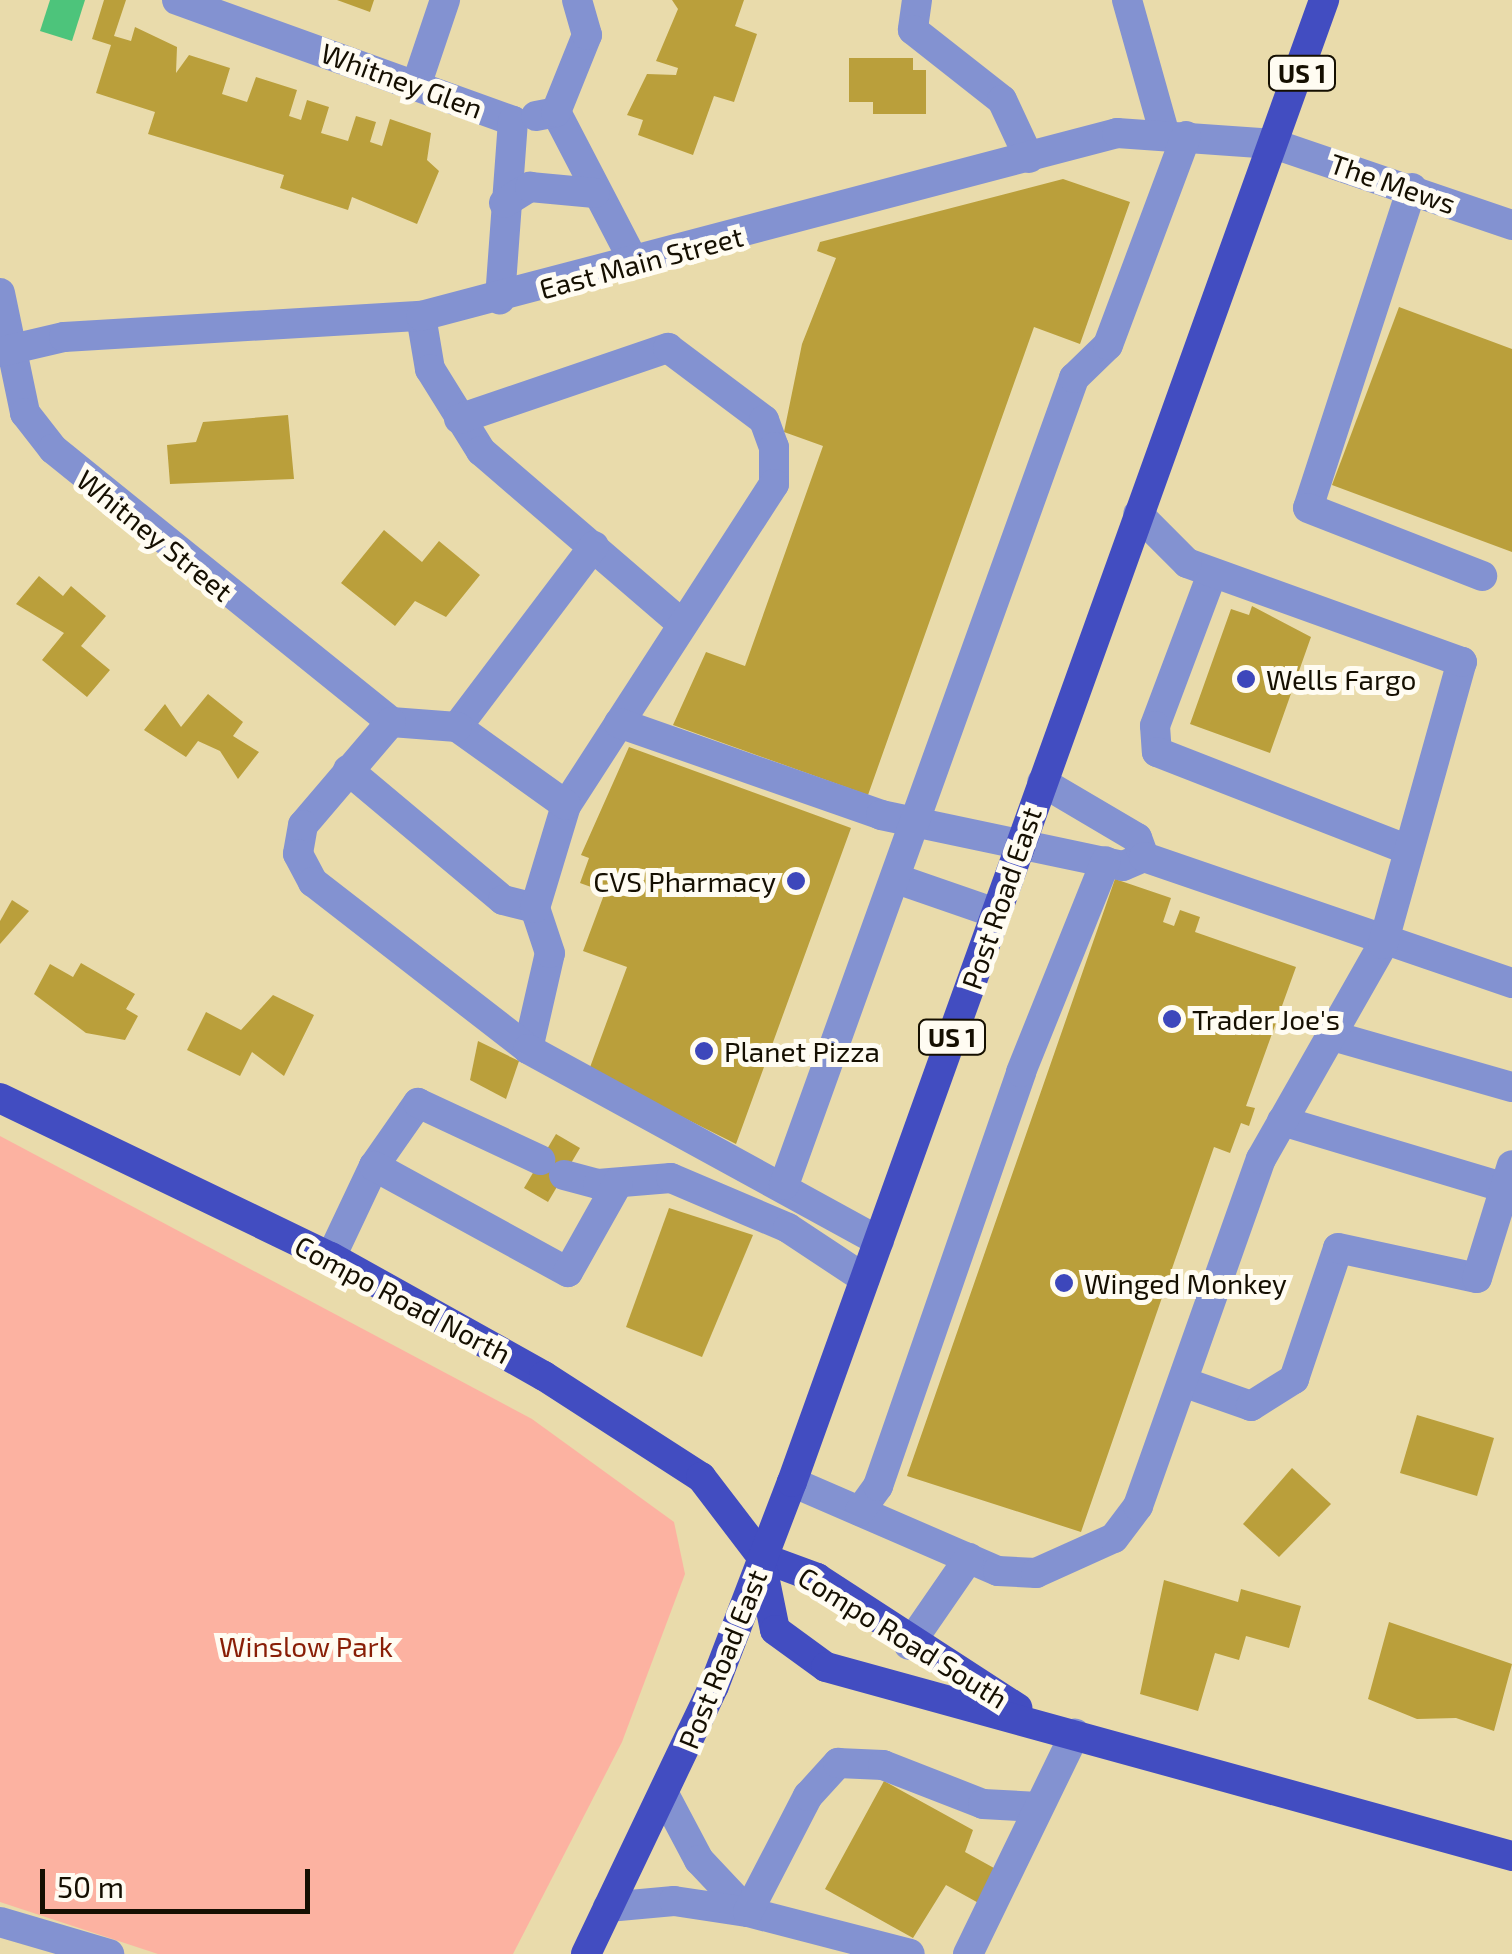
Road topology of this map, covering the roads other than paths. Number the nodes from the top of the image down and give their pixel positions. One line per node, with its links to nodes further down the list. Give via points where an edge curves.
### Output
1 (177, 0): 7 (street, Whitney Glen)
2 (445, 0): 7 (street)
3 (577, 0): 8 (street, via 587,35)
4 (918, 0): 12 (street, via 912,30 1002,100)
5 (1126, 0): 10 (street)
6 (1324, 0): 11 (main road, Post Road East / US 1)
7 (417, 82): 9 (street, Whitney Glen)
8 (556, 112): 9 (street); 14 (street)
9 (513, 121): 15 (street, Whitney Glen)
10 (1176, 135): 11 (street, East Main Street); 12 (street, East Main Street, via 1118,133); 34 (street, via 1108,345 1074,378)
11 (1274, 144): 13 (street, The Mews); 23 (main road, Post Road East / US 1)
12 (1030, 158): 17 (street, East Main Street)
13 (1412, 188): 16 (street, The Mews); 26 (street, via 1308,508)
14 (594, 193): 15 (street, via 530,188); 17 (street)
15 (504, 203): 19 (street, Whitney Glen)
16 (1512, 225)
17 (635, 264): 19 (street, East Main Street)
18 (0, 293): 21 (street, Whitney Street)
19 (500, 300): 20 (street, East Main Street)
20 (421, 316): 21 (street, East Main Street, via 64,338); 22 (street, via 430,368)
21 (6, 351): 28 (street, Whitney Street, via 25,414 82,480)
22 (460, 420): 24 (street, via 481,451); 27 (street, via 668,348 764,420 774,484)
23 (1138, 514): 25 (street, via 1168,551); 32 (main road, Post Road East / US 1)
24 (594, 546): 27 (street); 30 (street)
25 (1212, 574): 36 (street, via 1156,726 1158,752); 36 (street, via 1462,662)
26 (1482, 576)
27 (682, 624): 29 (street)
28 (391, 722): 30 (street); 31 (street)
29 (619, 723): 33 (street); 34 (street)
30 (457, 728): 33 (street)
31 (348, 770): 40 (street, via 503,900); 45 (street, via 303,825 298,854 313,882)
32 (1042, 782): 35 (main road, Post Road East / US 1); 37 (street, via 1136,838)
33 (566, 804): 40 (street)
34 (916, 824): 35 (street); 39 (street)
35 (1020, 843): 38 (street); 41 (main road, Post Road East / US 1)
36 (1408, 850): 42 (street)
37 (1144, 857): 38 (street, via 1135,866); 42 (street)
38 (1106, 862): 58 (street, via 1021,1072 878,1486)
39 (897, 879): 41 (street); 52 (street)
40 (535, 908): 45 (street, via 550,953)
41 (996, 913): 53 (main road, Post Road East / US 1)
42 (1383, 944): 43 (street); 44 (street)
43 (1512, 983)
44 (1333, 1036): 46 (street); 48 (street)
45 (528, 1049): 52 (street)
46 (1512, 1088)
47 (0, 1098): 54 (main road, Compo Road North)
48 (1282, 1120): 50 (street); 56 (street)
49 (374, 1166): 51 (street, via 418,1104 552,1167); 51 (street, via 568,1272); 54 (street)
50 (1508, 1177): 56 (street, via 1478,1278 1338,1248 1294,1379 1250,1406)
51 (618, 1183): 55 (street, via 672,1178 788,1228)
52 (784, 1185): 53 (street)
53 (878, 1241): 55 (main road, Post Road East / US 1)
54 (330, 1258): 59 (main road, Compo Road North, via 702,1476)
55 (865, 1279): 57 (main road, Post Road East / US 1)
56 (1183, 1382): 60 (street, via 1138,1506 1114,1538 1036,1573)
57 (792, 1482): 58 (street); 59 (main road, Post Road East / US 1)
58 (860, 1511): 60 (street)
59 (763, 1558): 61 (main road, Compo Road South, via 817,1578); 62 (main road, Compo Road South, via 775,1630 809,1658); 63 (main road, Post Road East / US 1)
60 (968, 1558): 61 (street)
61 (909, 1645): 62 (main road, Compo Road South)
62 (1067, 1732): 64 (street); 65 (main road, Compo Road South)
63 (664, 1794): 66 (main road, Post Road East / US 1); 67 (street, via 699,1860)
64 (1038, 1807): 67 (street, via 983,1804 883,1764 838,1763 808,1796); 72 (street, via 1013,1876)
65 (1512, 1856)
66 (608, 1907): 67 (street, via 674,1902); 70 (main road, Post Road East / US 1)
67 (748, 1912): 71 (street)
68 (0, 1922): 69 (street)
69 (109, 1954)
70 (586, 1954)
71 (910, 1954)
72 (968, 1954)

